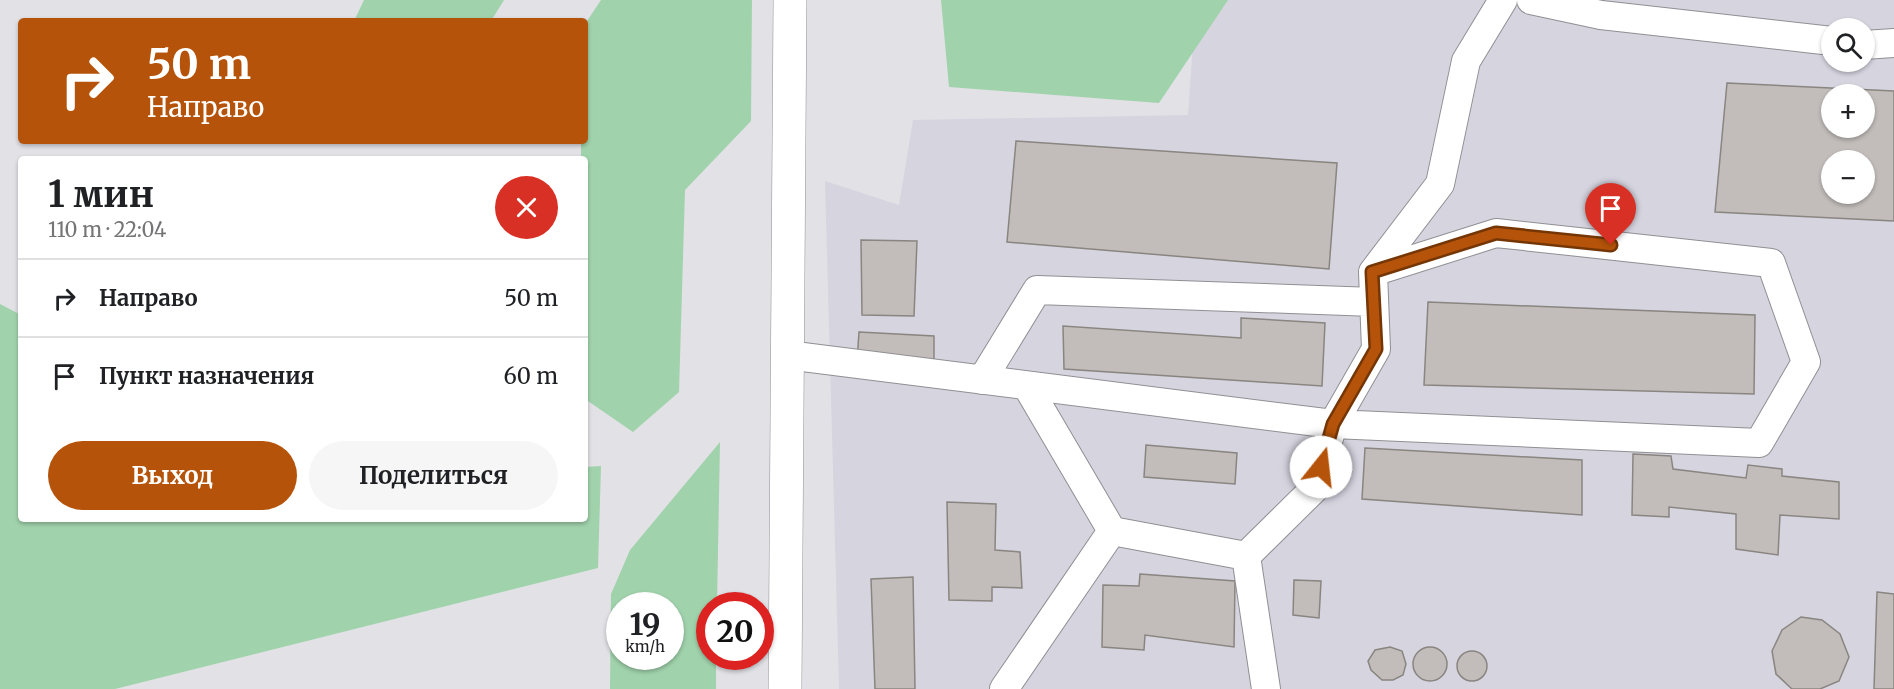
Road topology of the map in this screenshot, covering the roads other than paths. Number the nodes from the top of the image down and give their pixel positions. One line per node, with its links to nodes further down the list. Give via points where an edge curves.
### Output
1 (790, 0): 9 (main road)
2 (1503, 0): 7 (lane, via 1466,61 1440,184)
3 (1531, 0): 4 (lane, via 1601,15)
4 (1821, 40)
5 (1894, 43): 6 (lane)
6 (1875, 44)
7 (1372, 272): 8 (lane); 12 (lane, via 1496,233 1771,263 1806,362 1759,443)
8 (1374, 302): 10 (lane, via 1037,290); 12 (lane, via 1376,349)
9 (787, 355): 10 (lane); 15 (main road)
10 (982, 380): 11 (lane)
11 (1027, 386): 12 (lane); 13 (lane)
12 (1333, 424): 14 (lane, via 1315,488)
13 (1112, 531): 14 (lane); 16 (lane)
14 (1246, 556): 17 (lane)
15 (784, 689)
16 (1004, 689)
17 (1266, 689)

